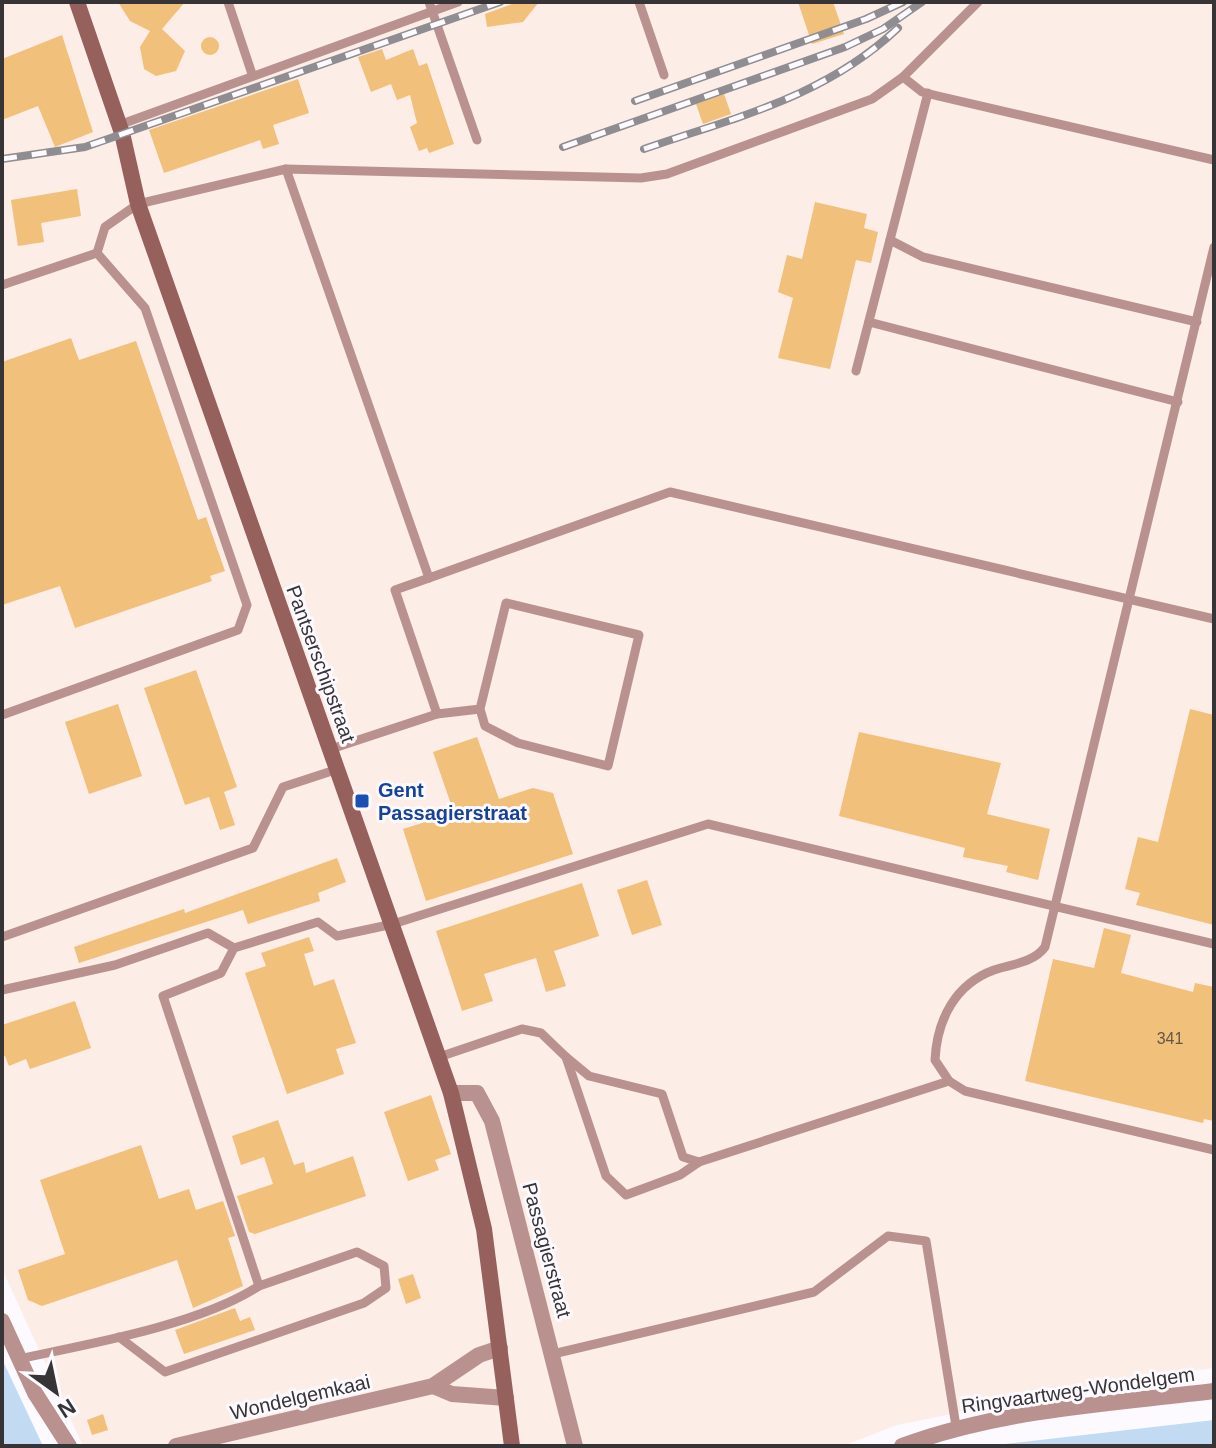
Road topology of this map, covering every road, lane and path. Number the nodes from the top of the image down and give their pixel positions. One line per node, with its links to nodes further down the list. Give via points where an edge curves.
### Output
1 (77, 2): 11 (main road, Pantserschipstraat)
2 (228, 2): 7 (lane)
3 (458, 2): 6 (lane)
4 (639, 2): 8 (lane)
5 (978, 2): 9 (lane)
6 (430, 6): 7 (lane); 12 (lane)
7 (252, 74): 11 (lane)
8 (664, 75)
9 (903, 77): 10 (lane); 14 (lane, via 872,99 667,174 641,178)
10 (928, 93): 13 (lane); 16 (lane)
11 (119, 125): 15 (main road, Pantserschipstraat)
12 (477, 140)
13 (1214, 160)
14 (286, 169): 15 (lane); 24 (lane)
15 (138, 204): 18 (lane, via 105,227); 30 (main road, Pantserschipstraat)
16 (890, 240): 20 (lane); 21 (lane, via 923,257)
17 (1214, 247): 21 (lane)
18 (97, 253): 19 (lane); 29 (lane, via 145,308 247,605 238,630)
19 (2, 285)
20 (869, 322): 22 (lane); 23 (lane)
21 (1197, 322): 23 (lane)
22 (856, 371)
23 (1178, 402): 25 (lane)
24 (429, 578): 25 (lane, via 670,492); 28 (lane, via 395,590)
25 (1132, 599): 26 (lane); 32 (lane)
26 (1214, 619)
27 (480, 709): 27 (lane, via 483,724 518,743 608,766 639,635 506,603); 28 (lane)
28 (437, 714): 30 (lane)
29 (2, 715)
30 (331, 749): 31 (main road, Pantserschipstraat)
31 (338, 769): 33 (main road, Pantserschipstraat); 34 (lane, via 283,787 253,848)
32 (1055, 906): 33 (lane, via 708,824); 35 (lane); 40 (lane, via 1040,954 979,977 953,999 936,1047 938,1068)
33 (393, 924): 36 (lane, via 337,936 318,922); 38 (main road, Pantserschipstraat)
34 (2, 937)
35 (1214, 944)
36 (234, 948): 37 (lane, via 208,933 115,965); 44 (lane, via 221,973 163,996)
37 (2, 990)
38 (439, 1057): 39 (lane, via 522,1029 541,1033); 41 (main road, Pantserschipstraat)
39 (566, 1057): 43 (lane, via 589,1076 662,1094 683,1157); 43 (lane, via 606,1176 626,1195 680,1175)
40 (949, 1081): 42 (lane, via 965,1091); 43 (lane)
41 (451, 1093): 47 (main road, Pantserschipstraat, via 477,1186); 48 (street, Passagierstraat, via 477,1093 492,1121)
42 (1214, 1150)
43 (699, 1162)
44 (259, 1286): 46 (lane, via 237,1299); 46 (lane, via 357,1252 384,1266 386,1288 364,1303 165,1372)
45 (2, 1321): 49 (street)
46 (119, 1337): 49 (lane)
47 (500, 1348): 50 (street, Wondelgemkaai, via 479,1355); 52 (main road)
48 (553, 1354): 53 (lane, via 814,1292 888,1236 926,1241); 54 (street, Passagierstraat)
49 (18, 1359): 55 (street)
50 (433, 1386): 52 (street, Wondelgemkaai, via 452,1394); 56 (street, Wondelgemkaai)
51 (1214, 1391): 53 (street, Ringvaartweg-Wondelgem)
52 (506, 1398): 57 (main road)
53 (956, 1426): 58 (street, Ringvaartweg-Wondelgem)
54 (573, 1438)
55 (69, 1446)
56 (176, 1446)
57 (512, 1446)
58 (902, 1446)

